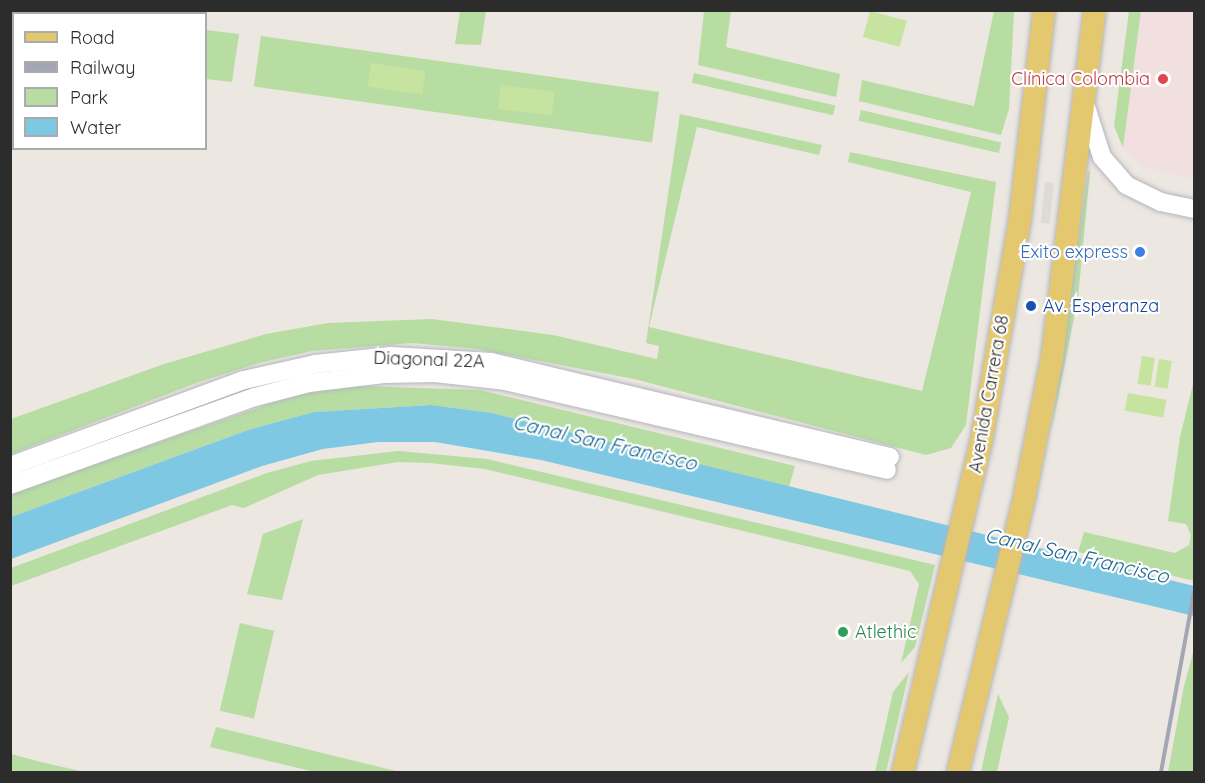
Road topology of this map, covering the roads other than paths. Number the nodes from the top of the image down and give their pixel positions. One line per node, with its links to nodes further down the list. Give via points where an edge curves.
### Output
1 (1044, 10): 7 (main road, Avenida Carrera 68, via 1020,219 964,522)
2 (1095, 10): 3 (main road)
3 (1086, 106): 4 (street, via 1102,157 1126,185 1161,202); 8 (main road, via 1058,323 1016,535)
4 (1194, 209)
5 (10, 466): 6 (street, Diagonal 22A, via 244,380 315,364 391,356 501,364 888,463 505,381 435,373 383,374 309,383 255,397)
6 (10, 485)
7 (903, 772)
8 (958, 772)

